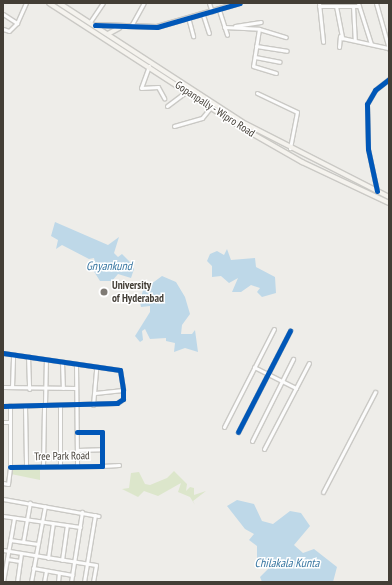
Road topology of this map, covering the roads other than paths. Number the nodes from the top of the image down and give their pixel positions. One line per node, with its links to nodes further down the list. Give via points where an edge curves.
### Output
1 (26, 3): 22 (street)
2 (49, 3): 45 (main road, Gopanpally - Wipro Road)
3 (58, 3): 20 (main road, Gopanpally - Wipro Road)
4 (103, 3): 20 (street)
5 (144, 3): 24 (street)
6 (209, 3): 16 (street)
7 (240, 3): 12 (main road)
8 (243, 3): 12 (main road)
9 (376, 3): 40 (street)
10 (319, 4): 13 (street); 36 (street)
11 (359, 4): 14 (street); 37 (street)
12 (232, 5): 15 (main road); 16 (main road)
13 (336, 6): 14 (street); 33 (street)
14 (353, 6): 35 (street)
15 (219, 10): 16 (main road); 26 (street)
16 (212, 11): 18 (main road); 19 (main road)
17 (3, 14): 22 (street)
18 (203, 15): 19 (main road); 29 (street)
19 (188, 18): 24 (main road, via 157,27); 30 (main road, via 157,29 115,28); 32 (street)
20 (90, 22): 23 (main road, Gopanpally - Wipro Road)
21 (262, 22): 25 (street)
22 (17, 23): 27 (street, via 9,31)
23 (95, 25): 24 (main road); 30 (main road, Gopanpally - Wipro Road)
24 (131, 26)
25 (231, 26): 26 (street); 28 (street)
26 (224, 27): 31 (street)
27 (3, 29)
28 (259, 29): 34 (street); 38 (street)
29 (209, 33)
30 (108, 34): 44 (main road, Gopanpally - Wipro Road)
31 (227, 35)
32 (193, 36)
33 (340, 36): 35 (street); 39 (street)
34 (286, 37)
35 (356, 40): 37 (street)
36 (323, 42)
37 (371, 44): 40 (street)
38 (256, 46): 41 (street); 42 (street)
39 (340, 47)
40 (389, 48)
41 (287, 51)
42 (255, 57): 43 (street); 46 (street, via 254,66)
43 (280, 62)
44 (158, 65): 45 (main road); 54 (main road, Gopanpally - Wipro Road, via 226,113)
45 (153, 69): 48 (main road, Gopanpally - Wipro Road); 50 (street, via 141,88 158,87)
46 (276, 73)
47 (389, 79): 57 (street, via 375,90 367,104 368,149)
48 (187, 91): 51 (street); 52 (main road, Gopanpally - Wipro Road)
49 (257, 93): 55 (street, via 297,112)
50 (164, 98)
51 (167, 106)
52 (210, 108): 53 (street, via 202,118); 56 (main road, Gopanpally - Wipro Road)
53 (174, 126)
54 (284, 145): 55 (main road, Gopanpally - Wipro Road); 56 (main road)
55 (290, 148): 57 (main road, Gopanpally - Wipro Road)
56 (283, 151): 59 (main road, Gopanpally - Wipro Road)
57 (377, 191): 58 (main road, Gopanpally - Wipro Road)
58 (389, 196)
59 (389, 202)
60 (274, 329): 70 (street)
61 (290, 331): 72 (street)
62 (3, 353): 63 (street)
63 (13, 354): 64 (street); 75 (street)
64 (28, 356): 65 (street); 80 (street)
65 (46, 359): 67 (street); 76 (street)
66 (293, 359): 73 (street)
67 (62, 362): 69 (street); 77 (street)
68 (309, 363): 79 (street)
69 (76, 364): 71 (street); 78 (street)
70 (254, 367): 72 (street); 93 (street)
71 (96, 368): 81 (street, via 122,371); 83 (street)
72 (268, 374): 73 (street); 95 (street)
73 (282, 381): 79 (street); 96 (street)
74 (3, 387): 75 (street)
75 (12, 387): 80 (street)
76 (46, 388): 77 (street); 80 (street); 88 (street)
77 (63, 388): 78 (street)
78 (76, 388): 90 (street)
79 (296, 388): 99 (street)
80 (29, 389)
81 (123, 390): 83 (street); 86 (street, via 121,401)
82 (375, 392): 110 (street)
83 (95, 393): 86 (street)
84 (3, 405): 85 (street)
85 (10, 405): 87 (street); 88 (street); 92 (street)
86 (93, 405): 90 (street)
87 (25, 406): 88 (street); 102 (street)
88 (45, 406): 89 (street); 103 (street)
89 (60, 406): 90 (street); 104 (street)
90 (77, 406): 94 (street)
91 (3, 422): 92 (street)
92 (10, 422): 101 (street)
93 (224, 427)
94 (77, 432): 97 (street, Tree Park Road, via 102,432); 98 (street)
95 (238, 432)
96 (252, 441)
97 (102, 449): 98 (street); 106 (street, Tree Park Road)
98 (77, 450): 105 (street)
99 (264, 450)
100 (119, 465): 106 (street)
101 (10, 466): 102 (street, Tree Park Road); 108 (street)
102 (26, 466): 103 (street, Tree Park Road)
103 (43, 466): 104 (street, Tree Park Road)
104 (60, 466): 105 (street, Tree Park Road)
105 (77, 466): 106 (street, Tree Park Road)
106 (102, 466)
107 (3, 477): 108 (street)
108 (8, 478): 109 (street, via 8,484)
109 (3, 483)
110 (323, 492)
111 (3, 499): 112 (street)
112 (30, 504): 113 (street); 117 (street)
113 (45, 506): 114 (street); 118 (street)
114 (82, 512): 121 (street); 134 (street, via 97,515)
115 (3, 516): 116 (street)
116 (14, 518): 117 (street); 122 (street)
117 (27, 519): 118 (street); 123 (street)
118 (42, 522): 119 (street); 124 (street)
119 (53, 523): 120 (street); 129 (street)
120 (67, 525): 121 (street); 131 (street)
121 (80, 527): 133 (street)
122 (10, 540): 123 (street); 126 (street)
123 (23, 542): 124 (street)
124 (38, 544): 128 (street)
125 (3, 550): 126 (street)
126 (8, 551): 127 (street); 130 (street)
127 (22, 553): 128 (street); 132 (street)
128 (35, 556): 129 (street); 136 (street)
129 (48, 558): 131 (street)
130 (7, 559): 132 (street); 135 (street)
131 (62, 560): 133 (street)
132 (20, 561): 141 (street)
133 (74, 562): 134 (street); 139 (street)
134 (87, 564): 146 (street); 147 (street, via 96,565)
135 (4, 565): 140 (street)
136 (33, 568): 137 (street); 142 (street)
137 (46, 571): 138 (street); 143 (street)
138 (59, 573): 139 (street); 144 (street)
139 (72, 574): 145 (street)
140 (3, 582)
141 (17, 582)
142 (31, 582)
143 (44, 582)
144 (58, 582)
145 (71, 582)
146 (84, 582)
147 (93, 582)

